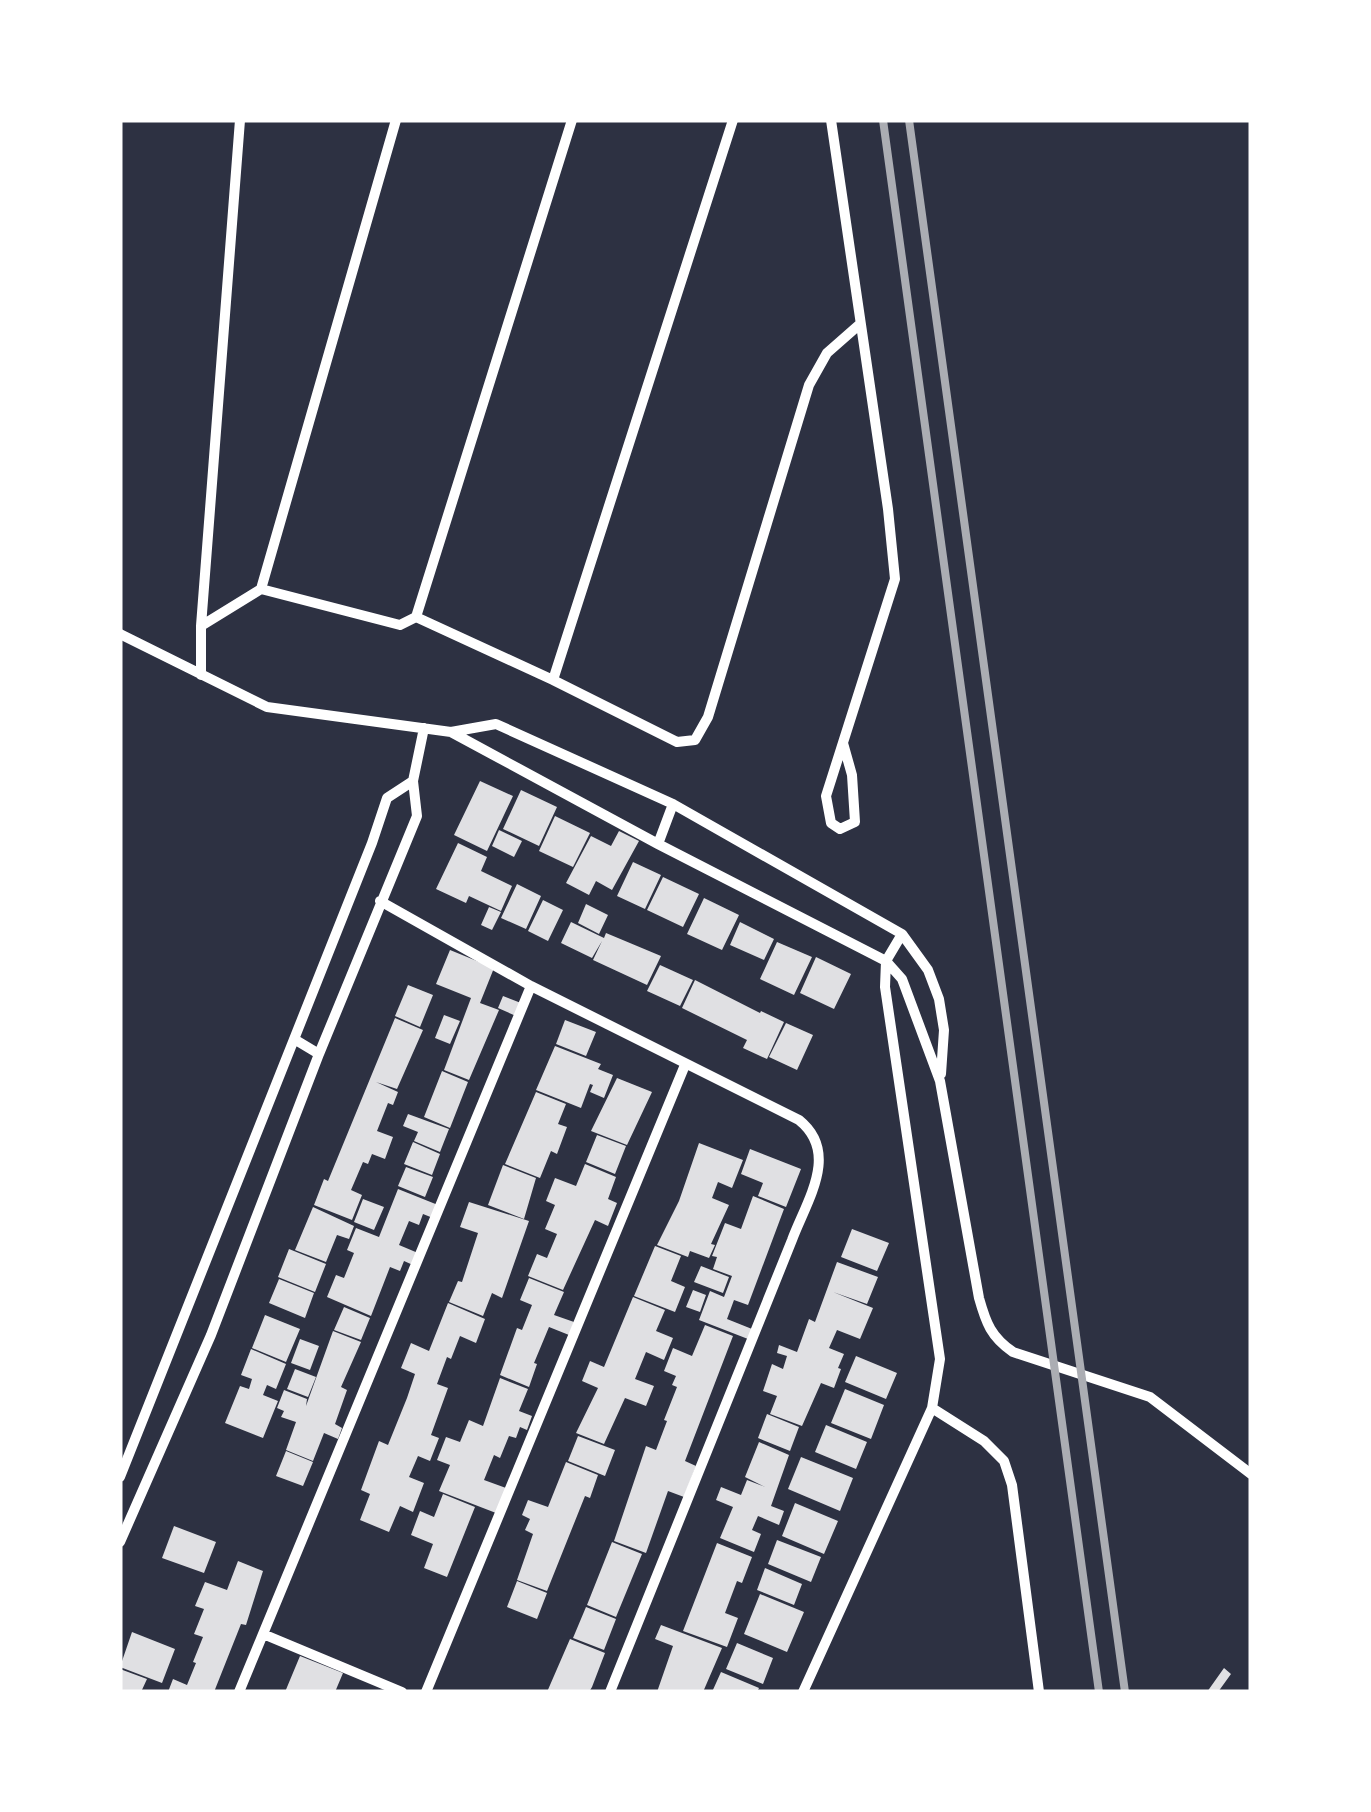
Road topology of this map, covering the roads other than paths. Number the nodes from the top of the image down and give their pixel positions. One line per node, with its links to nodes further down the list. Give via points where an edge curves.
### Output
1 (240, 120): 9 (street)
2 (396, 120): 7 (street)
3 (572, 120): 8 (street)
4 (733, 120): 12 (street)
5 (832, 120): 6 (street)
6 (860, 324): 12 (street, via 827,353 809,385 700,734 677,742); 15 (street, via 894,579)
7 (261, 589): 8 (street, via 400,625); 9 (street)
8 (416, 617): 12 (street)
9 (202, 626): 11 (street)
10 (120, 634): 11 (street)
11 (200, 676): 13 (street, via 267,707)
12 (554, 680)
13 (424, 728): 14 (street); 16 (street)
14 (451, 732): 17 (street, via 496,724); 18 (street)
15 (843, 743): 15 (street, via 855,822 840,829 830,823 826,796)
16 (413, 781): 19 (street, via 417,816); 23 (street, via 387,798)
17 (673, 804): 18 (street); 20 (street)
18 (658, 844): 21 (street)
19 (380, 901): 22 (street); 24 (street)
20 (902, 934): 21 (street); 26 (street, via 928,970 938,999 944,1030)
21 (886, 961): 26 (street, via 902,979); 27 (street, via 940,1358)
22 (531, 986): 25 (street); 31 (street)
23 (294, 1039): 24 (street); 29 (street)
24 (319, 1054): 30 (street, via 211,1336)
25 (686, 1065): 34 (street); 35 (street, via 799,1120 815,1136 821,1158)
26 (940, 1081): 28 (street, via 979,1298 997,1341 1150,1398)
27 (932, 1408): 36 (street); 37 (street, via 1004,1462)
28 (1251, 1474)
29 (120, 1476)
30 (120, 1542)
31 (262, 1634): 32 (street); 33 (street)
32 (239, 1692)
33 (402, 1692)
34 (426, 1692)
35 (610, 1692)
36 (803, 1692)
37 (1038, 1692)

